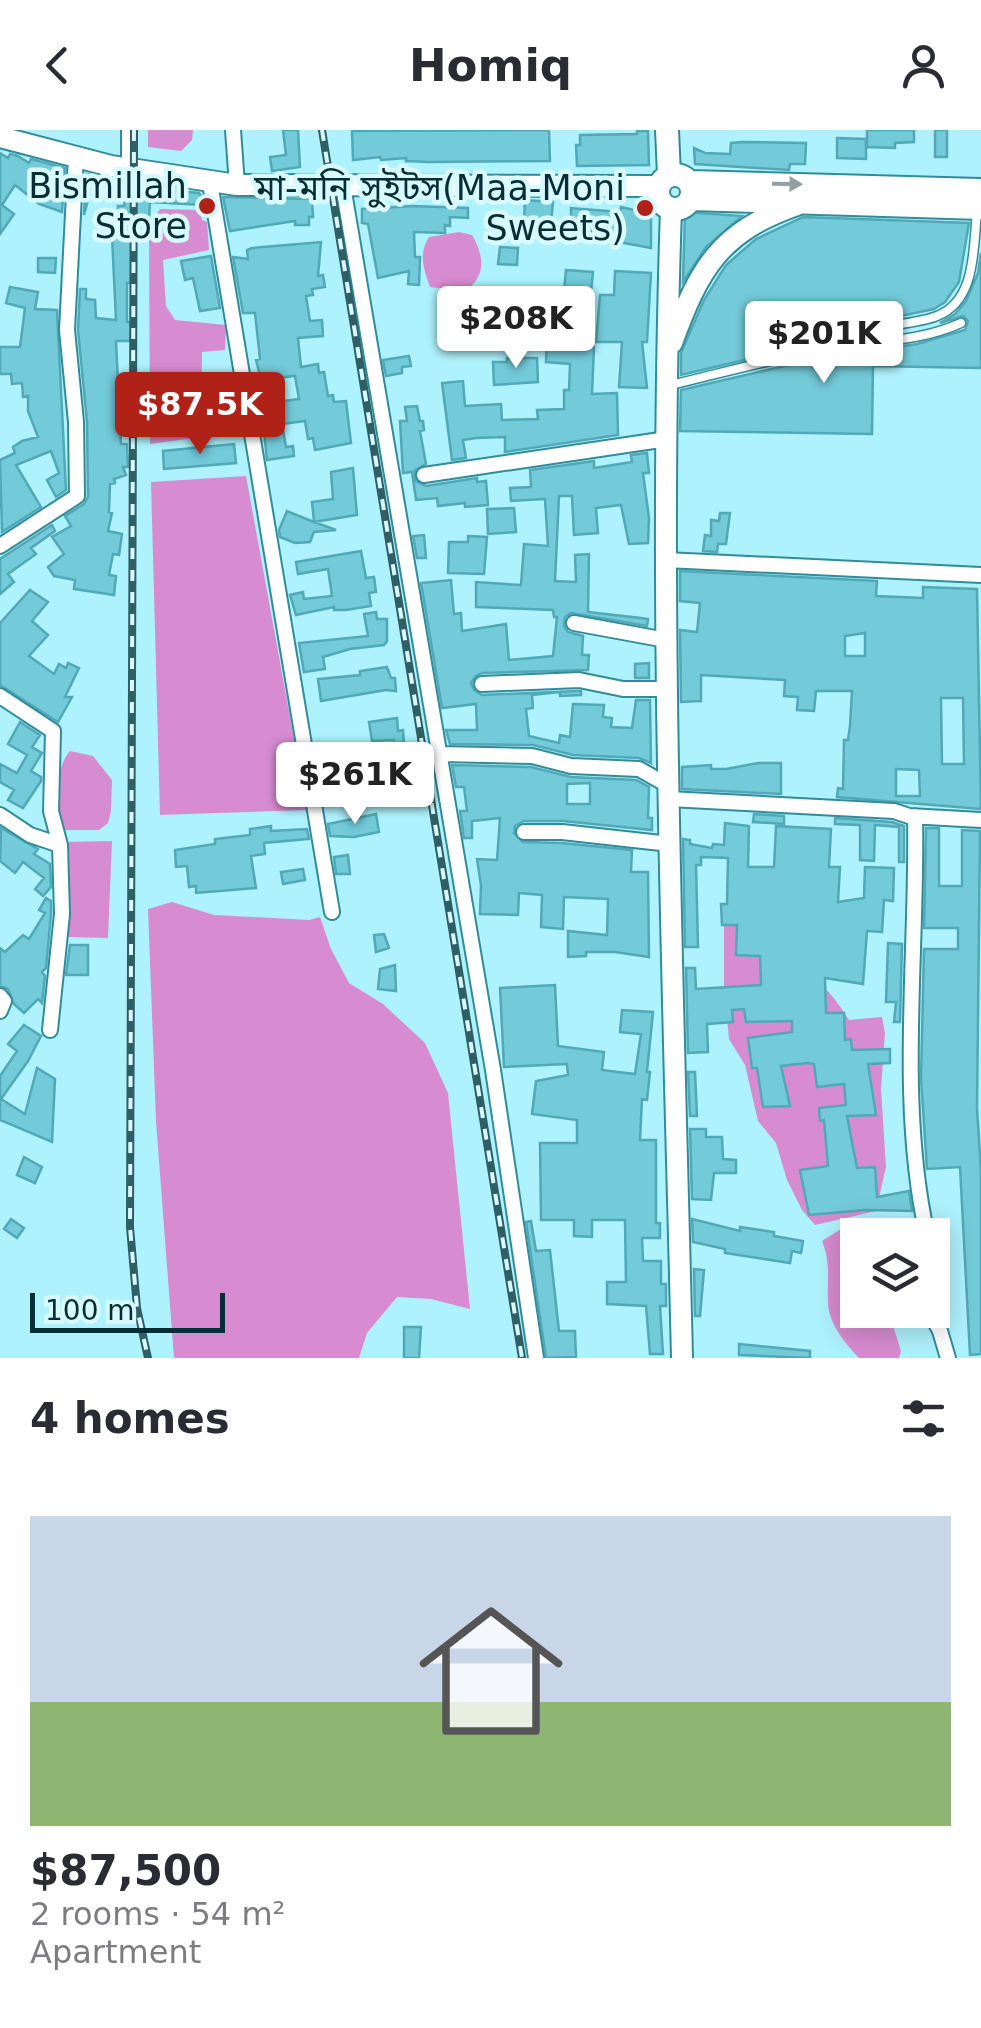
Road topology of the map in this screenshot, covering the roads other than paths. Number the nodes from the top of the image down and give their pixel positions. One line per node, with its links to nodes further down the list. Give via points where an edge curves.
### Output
1 (129, 130): 7 (street)
2 (233, 130): 9 (street)
3 (668, 130): 11 (main road)
4 (680, 130): 11 (main road)
5 (0, 136): 6 (main road)
6 (76, 156): 7 (main road); 20 (street, via 68,330 77,496)
7 (129, 168): 8 (main road)
8 (210, 183): 9 (main road); 36 (street)
9 (237, 185): 10 (main road)
10 (343, 186): 11 (main road); 28 (street)
11 (677, 188): 12 (main road, one-way to 12); 13 (main road); 16 (main road)
12 (980, 202): 13 (main road); 15 (lane, via 970,281 961,295 941,315)
13 (802, 204): 16 (main road, via 755,222 716,256 692,293)
14 (961, 323): 17 (lane, via 940,333 838,347)
15 (876, 328)
16 (666, 359): 17 (main road)
17 (666, 386): 18 (main road)
18 (667, 439): 19 (street); 21 (main road)
19 (424, 475)
20 (0, 546)
21 (666, 560): 22 (street); 24 (main road)
22 (981, 575)
23 (574, 624): 24 (street)
24 (666, 640): 26 (main road)
25 (482, 684): 26 (street, via 579,680)
26 (667, 689): 29 (main road)
27 (0, 696): 35 (street, via 53,731 51,811)
28 (440, 754): 29 (street, via 639,769); 42 (street)
29 (669, 792): 31 (street); 34 (main road)
30 (0, 815): 35 (street)
31 (915, 816): 32 (street); 40 (street, via 911,1080)
32 (981, 820)
33 (524, 832): 34 (street)
34 (670, 844): 43 (main road)
35 (60, 846): 39 (street, via 62,914)
36 (332, 912)
37 (0, 996): 38 (street)
38 (0, 1011)
39 (50, 1030)
40 (922, 1218)
41 (936, 1328): 44 (street)
42 (536, 1358)
43 (682, 1358)
44 (948, 1358)

